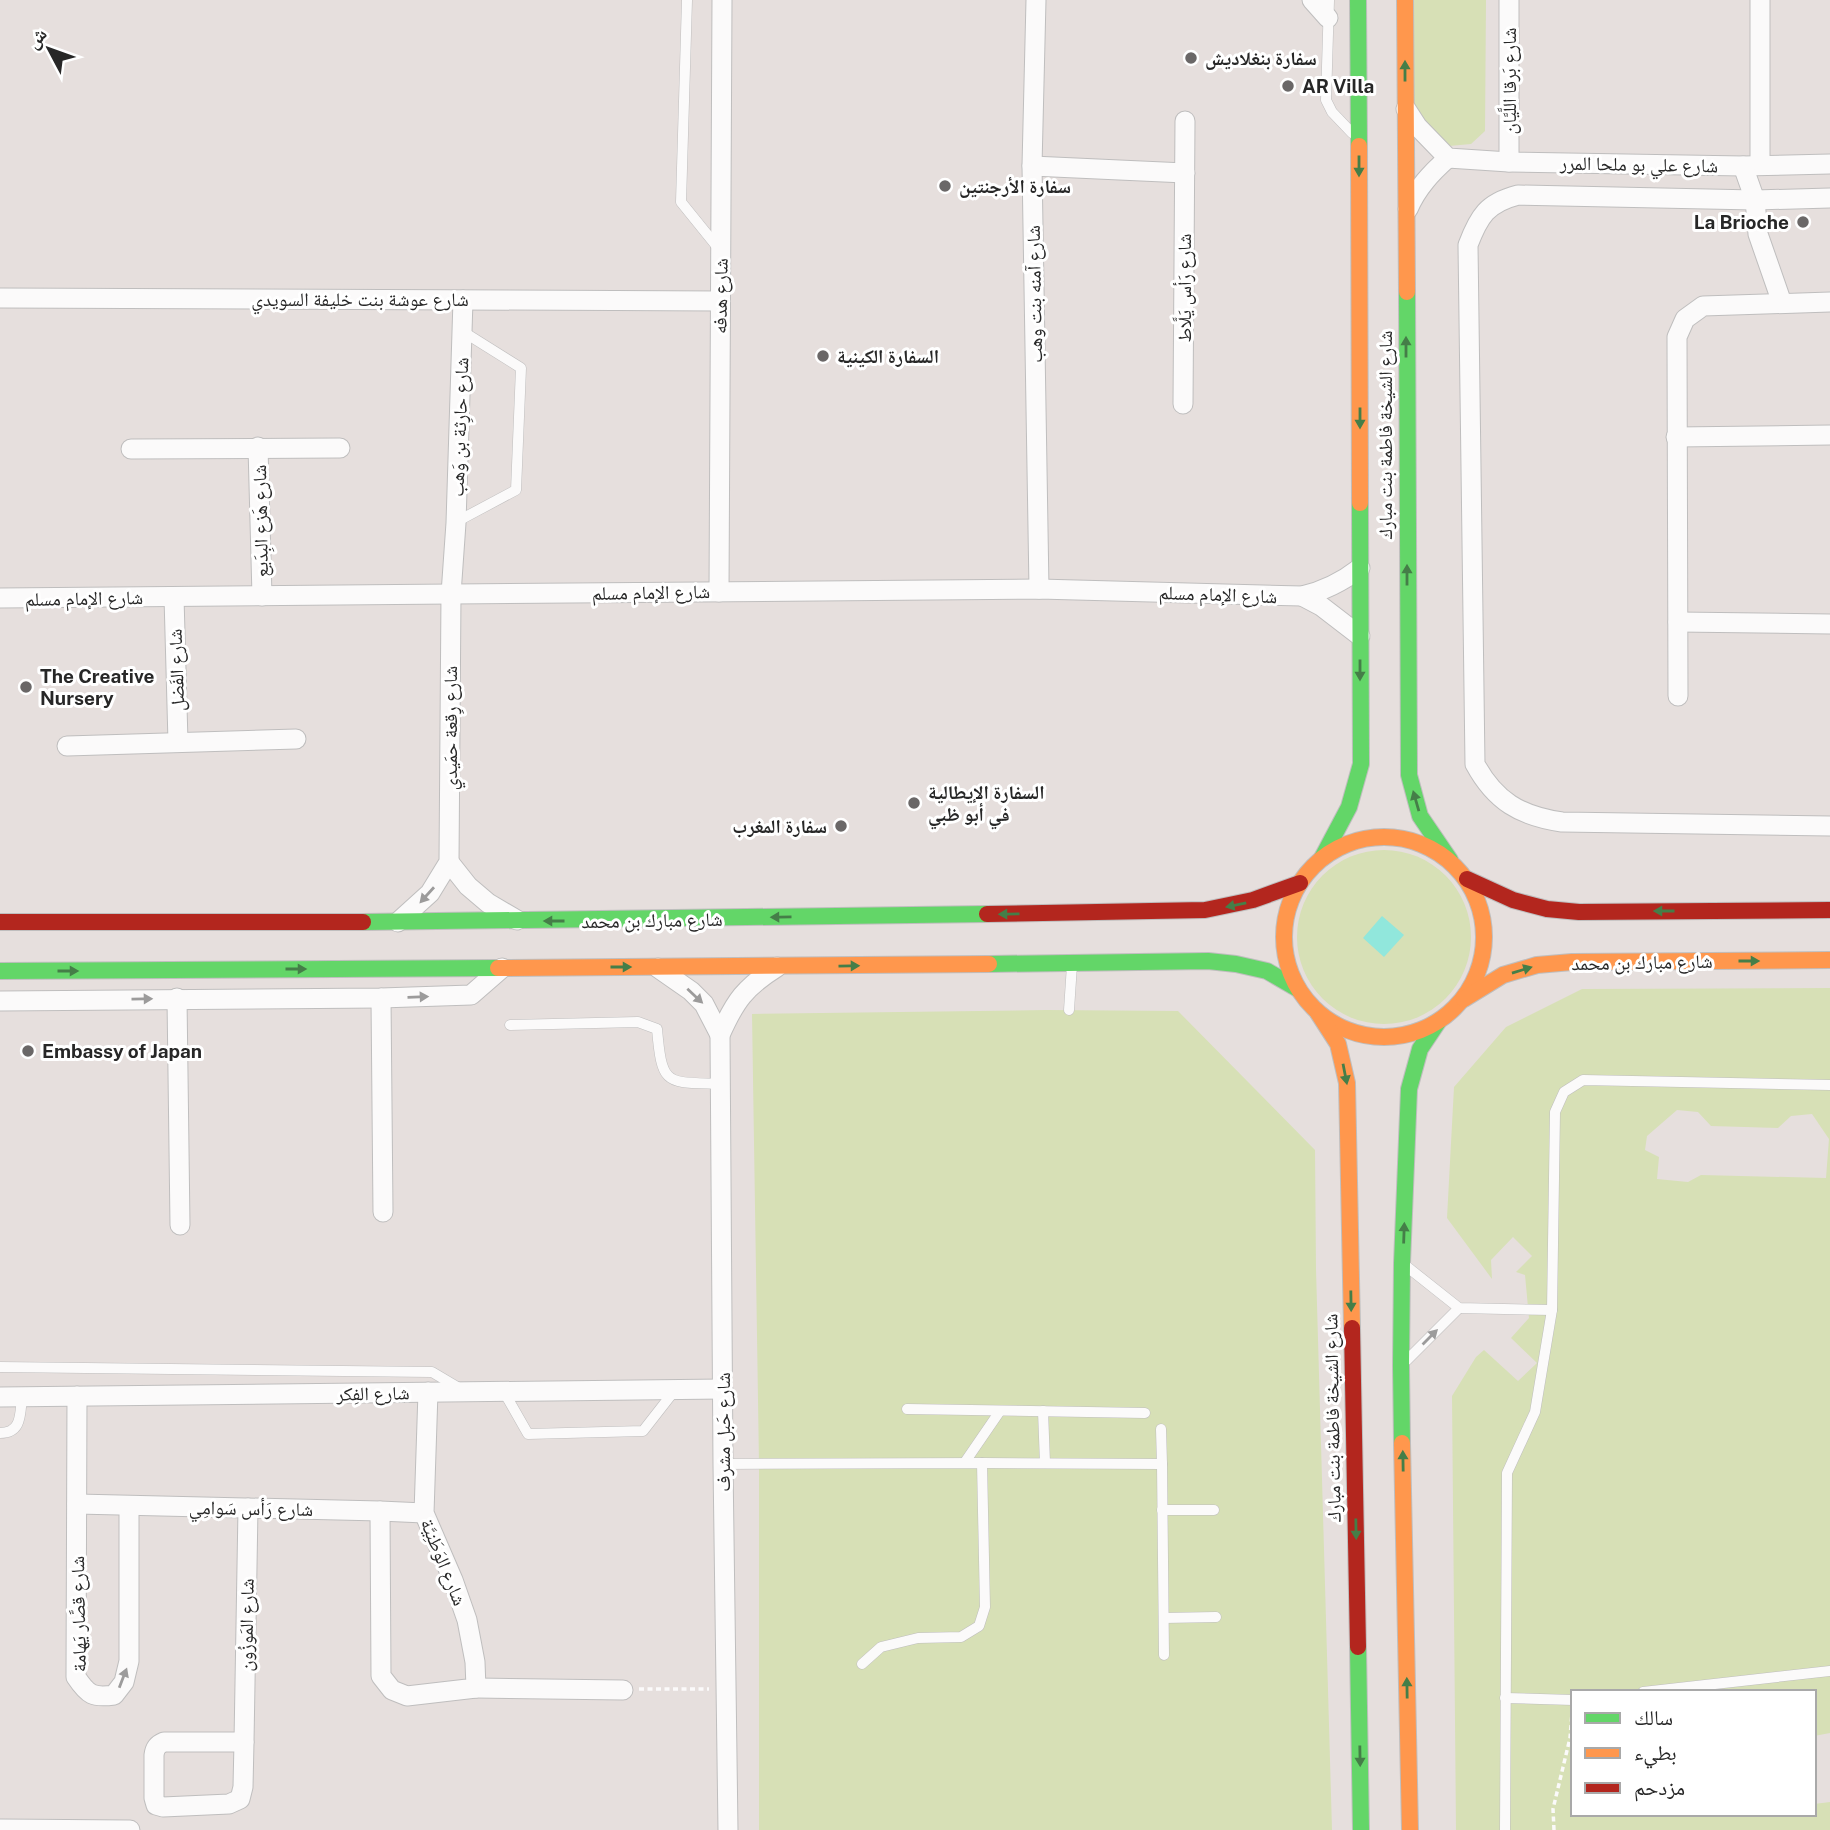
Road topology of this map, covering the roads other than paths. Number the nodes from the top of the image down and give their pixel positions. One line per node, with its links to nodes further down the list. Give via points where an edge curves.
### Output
1 (687, 0): 22 (lane, via 681,202)
2 (722, 0): 22 (street, شارع هدفه)
3 (1036, 0): 17 (street, شارع آمنه بنت وهب)
4 (1312, 0): 9 (street)
5 (1358, 0): 12 (main road, شارع الشيخة فاطمة بنت مبارك)
6 (1405, 0): 10 (main road, شارع الشيخة فاطمة بنت مبارك, one-way to 6)
7 (1509, 0): 14 (street, شارع بَرقا اللَّيَّان)
8 (1760, 0): 16 (street)
9 (1329, 9): 12 (lane, via 1326,100)
10 (1405, 107): 13 (street); 21 (main road, شارع الشيخة فاطمة بنت مبارك)
11 (1185, 121): 18 (street, شارع رَأس يَلَّاط)
12 (1359, 140): 36 (main road, شارع الشيخة فاطمة بنت مبارك, one-way to 36)
13 (1448, 158): 14 (street, شارع علي بو ملحا المرر); 21 (street, via 1419,189)
14 (1509, 162): 16 (street, شارع علي بو ملحا المرر)
15 (1830, 164): 16 (street, شارع علي بو ملحا المرر)
16 (1751, 165): 20 (street)
17 (1032, 166): 18 (street); 37 (street, شارع آمنه بنت وهب)
18 (1185, 173): 29 (street, شارع رَأس يَلَّاط)
19 (1830, 198): 20 (street)
20 (1755, 200): 27 (street, via 1758,234); 51 (street, via 1518,195 1504,199 1477,222 1468,245 1475,764 1499,798 1542,819)
21 (1405, 213): 53 (main road, شارع الشيخة فاطمة بنت مبارك, one-way to 21, via 1420,816 1409,775)
22 (721, 251): 25 (street, شارع هدفه)
23 (0, 298): 24 (street, شارع عوشة بنت خليفة السويدي)
24 (463, 300): 25 (street, شارع عوشة بنت خليفة السويدي); 28 (street, شارع حارِثة بن وَهب)
25 (720, 300): 38 (street, شارع هدفه)
26 (1830, 302): 27 (street)
27 (1782, 303): 31 (street, via 1703,306 1685,319 1677,337)
28 (463, 331): 35 (street, شارع حارِثة بن وَهب); 35 (lane, شارع حارِثة بن وَهب, via 521,368 516,490)
29 (1184, 404)
30 (1830, 435): 31 (street)
31 (1676, 437): 44 (street)
32 (258, 447): 33 (street, شارع هَزع البِدَيع); 34 (street, شارع هَزع البِدَيع); 40 (street, شارع هَزع البِدَيع)
33 (340, 448)
34 (131, 449)
35 (456, 523): 39 (street, شارع حارِثة بن وَهب)
36 (1360, 568): 41 (street, شارع الإمام مسلم, via 1333,586); 46 (main road, شارع الشيخة فاطمة بنت مبارك)
37 (1039, 589): 38 (street, شارع الإمام مسلم); 41 (street, شارع الإمام مسلم)
38 (719, 592): 39 (street, شارع الإمام مسلم)
39 (451, 594): 40 (street, شارع الإمام مسلم); 54 (street, شارع رِقعة حمَيدي)
40 (262, 596): 42 (street, شارع الإمام مسلم)
41 (1302, 596): 46 (street, شارع الإمام مسلم)
42 (174, 597): 43 (street, شارع الإمام مسلم); 49 (street, شارع الفَضل)
43 (0, 598)
44 (1678, 622): 45 (street); 47 (street)
45 (1830, 624)
46 (1360, 636): 52 (main road, شارع الشيخة فاطمة بنت مبارك, one-way to 52, via 1361,764 1349,807)
47 (1678, 696)
48 (296, 739): 49 (street)
49 (178, 742): 50 (street)
50 (67, 746)
51 (1830, 826)
52 (1322, 858): 53 (main road, via 1346,844 1400,837 1427,845); 56 (main road)
53 (1450, 860): 55 (main road)
54 (449, 862): 58 (street, via 488,904); 60 (street, one-way to 60, via 430,893)
55 (1467, 879): 57 (main road, one-way to 55, via 1568,911 1513,900); 71 (main road, via 1481,909 1485,941 1478,973)
56 (1300, 883): 58 (main road, شارع مبارك بن محمد, one-way to 58, via 1245,903 1205,910); 67 (main road, via 1288,908 1284,936 1287,963)
57 (1830, 910)
58 (519, 921): 60 (main road, شارع مبارك بن محمد)
59 (0, 922): 60 (main road, شارع مبارك بن محمد)
60 (398, 922)
61 (1830, 960): 71 (main road, شارع مبارك بن محمد, one-way to 61, via 1503,975 1537,965)
62 (1072, 962): 64 (main road, one-way to 62); 67 (main road, via 1236,964 1267,971); 72 (lane)
63 (658, 967): 64 (main road); 65 (main road, one-way to 63); 76 (street, شارع حَبل مشرف, one-way to 76, via 704,1003)
64 (778, 967): 76 (street, شارع حَبل مشرف, via 743,993)
65 (502, 968): 66 (main road, one-way to 65); 69 (street, one-way to 65, via 471,995)
66 (0, 971)
67 (1298, 989): 73 (main road)
68 (177, 998): 69 (street); 70 (street, one-way to 68); 80 (street)
69 (381, 998): 79 (street)
70 (0, 1001)
71 (1462, 1001): 74 (main road)
72 (1069, 1010)
73 (1318, 1013): 74 (main road, via 1339,1027 1389,1037); 126 (main road, شارع الشيخة فاطمة بنت مبارك, one-way to 126, via 1338,1044 1347,1083)
74 (1438, 1022): 81 (main road, one-way to 74, via 1409,1089 1420,1049)
75 (510, 1025): 77 (lane, via 638,1022 657,1029 666,1076 678,1083)
76 (720, 1035): 77 (street, شارع حَبل مشرف)
77 (720, 1084): 86 (street, شارع حَبل مشرف)
78 (1830, 1085): 83 (lane, via 1583,1080 1564,1091 1556,1112)
79 (383, 1212)
80 (180, 1226)
81 (1402, 1263): 82 (lane); 84 (main road)
82 (1459, 1308): 83 (lane); 84 (lane, one-way to 82)
83 (1552, 1310): 120 (lane, via 1535,1412 1507,1473)
84 (1401, 1366): 127 (main road, one-way to 84)
85 (0, 1367): 89 (lane, via 432,1372)
86 (723, 1389): 87 (street, شارع الفِكر); 103 (street, شارع حَبل مشرف)
87 (675, 1390): 90 (street, شارع الفِكر); 90 (lane, via 643,1431 528,1434)
88 (428, 1392): 89 (street, شارع الفِكر); 91 (street, شارع الفِكر); 111 (street, شارع الوَطَنِيَّة)
89 (466, 1392): 90 (street, شارع الفِكر)
90 (503, 1392)
91 (77, 1396): 93 (street, شارع الفِكر); 105 (street, شارع قصَّار يَهامة)
92 (0, 1397): 93 (street, شارع الفِكر)
93 (22, 1397): 99 (lane, via 17,1426)
94 (907, 1409): 95 (lane)
95 (1000, 1410): 96 (lane); 100 (lane)
96 (1043, 1411): 97 (lane); 102 (lane)
97 (1145, 1413)
98 (1161, 1429): 104 (lane)
99 (0, 1433)
100 (965, 1462): 101 (lane); 103 (lane)
101 (982, 1463): 102 (lane); 115 (lane, via 985,1607 979,1626 961,1637 918,1638 881,1647)
102 (1045, 1463): 104 (lane)
103 (723, 1464): 125 (street, شارع حَبل مشرف)
104 (1161, 1464): 108 (lane)
105 (77, 1504): 106 (street, شارع رَأس سَوامِي); 106 (street, شارع قصَّار يَهامة, one-way to 106, via 76,1677 85,1690 98,1697 114,1695 124,1682 129,1661)
106 (129, 1506): 107 (street, شارع رَأس سَوامِي)
107 (247, 1508): 110 (street, شارع رَأس سَوامِي); 122 (street, شارع المَوزُون)
108 (1162, 1510): 109 (lane); 113 (lane)
109 (1214, 1510)
110 (380, 1511): 111 (street, شارع رَأس سَوامِي); 117 (street, via 381,1676 392,1690 407,1696)
111 (424, 1513): 117 (street, شارع الوَطَنِيَّة, via 467,1620)
112 (1216, 1617): 113 (lane)
113 (1164, 1618): 114 (lane)
114 (1164, 1655)
115 (862, 1664)
116 (1830, 1671): 119 (lane)
117 (476, 1688): 118 (street)
118 (623, 1690)
119 (1661, 1690)
120 (1505, 1698): 121 (lane); 128 (lane)
121 (1571, 1700)
122 (244, 1742): 122 (street, شارع المَوزُون, via 158,1744 154,1755 156,1805 235,1803 243,1793)
123 (0, 1829): 124 (street)
124 (130, 1830)
125 (728, 1830)
126 (1361, 1830)
127 (1410, 1830)
128 (1505, 1830)

